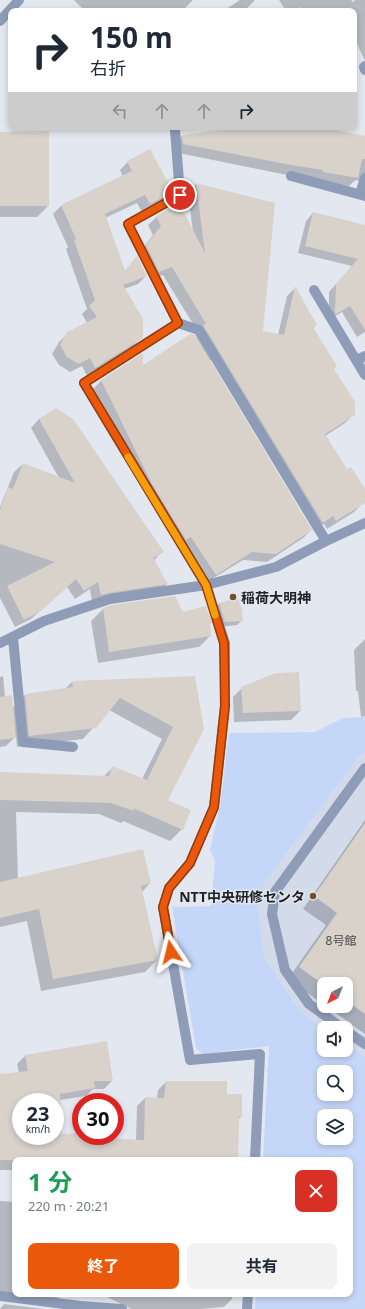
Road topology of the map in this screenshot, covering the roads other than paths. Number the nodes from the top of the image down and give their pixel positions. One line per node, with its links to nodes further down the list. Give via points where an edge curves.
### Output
1 (19, 0): 2 (street)
2 (12, 8)
3 (8, 12): 4 (street)
4 (0, 21)
5 (365, 66): 6 (street)
6 (365, 70)
7 (175, 130): 12 (street, via 180,195 128,224)
8 (291, 176): 10 (street)
9 (365, 178): 10 (street)
10 (362, 195)
11 (314, 290): 13 (street)
12 (178, 323): 16 (street, via 199,330); 17 (street, via 84,383)
13 (361, 358): 14 (street)
14 (365, 375)
15 (365, 523): 16 (street)
16 (326, 541): 17 (street, via 276,567)
17 (206, 585): 18 (street, via 110,599 44,621); 25 (street, via 224,643 225,706 214,807 190,863 169,888 163,907 190,1060 260,1054)
18 (13, 638): 19 (street); 20 (street, via 23,742)
19 (0, 643)
20 (73, 747)
21 (365, 768): 22 (street, via 275,892 272,914 285,970 309,1004)
22 (332, 1021)
23 (353, 1035): 24 (street)
24 (365, 1044)
25 (255, 1157)
26 (0, 1296): 28 (street)
27 (248, 1297): 30 (street)
28 (80, 1307): 29 (street)
29 (122, 1309)
30 (247, 1309)

